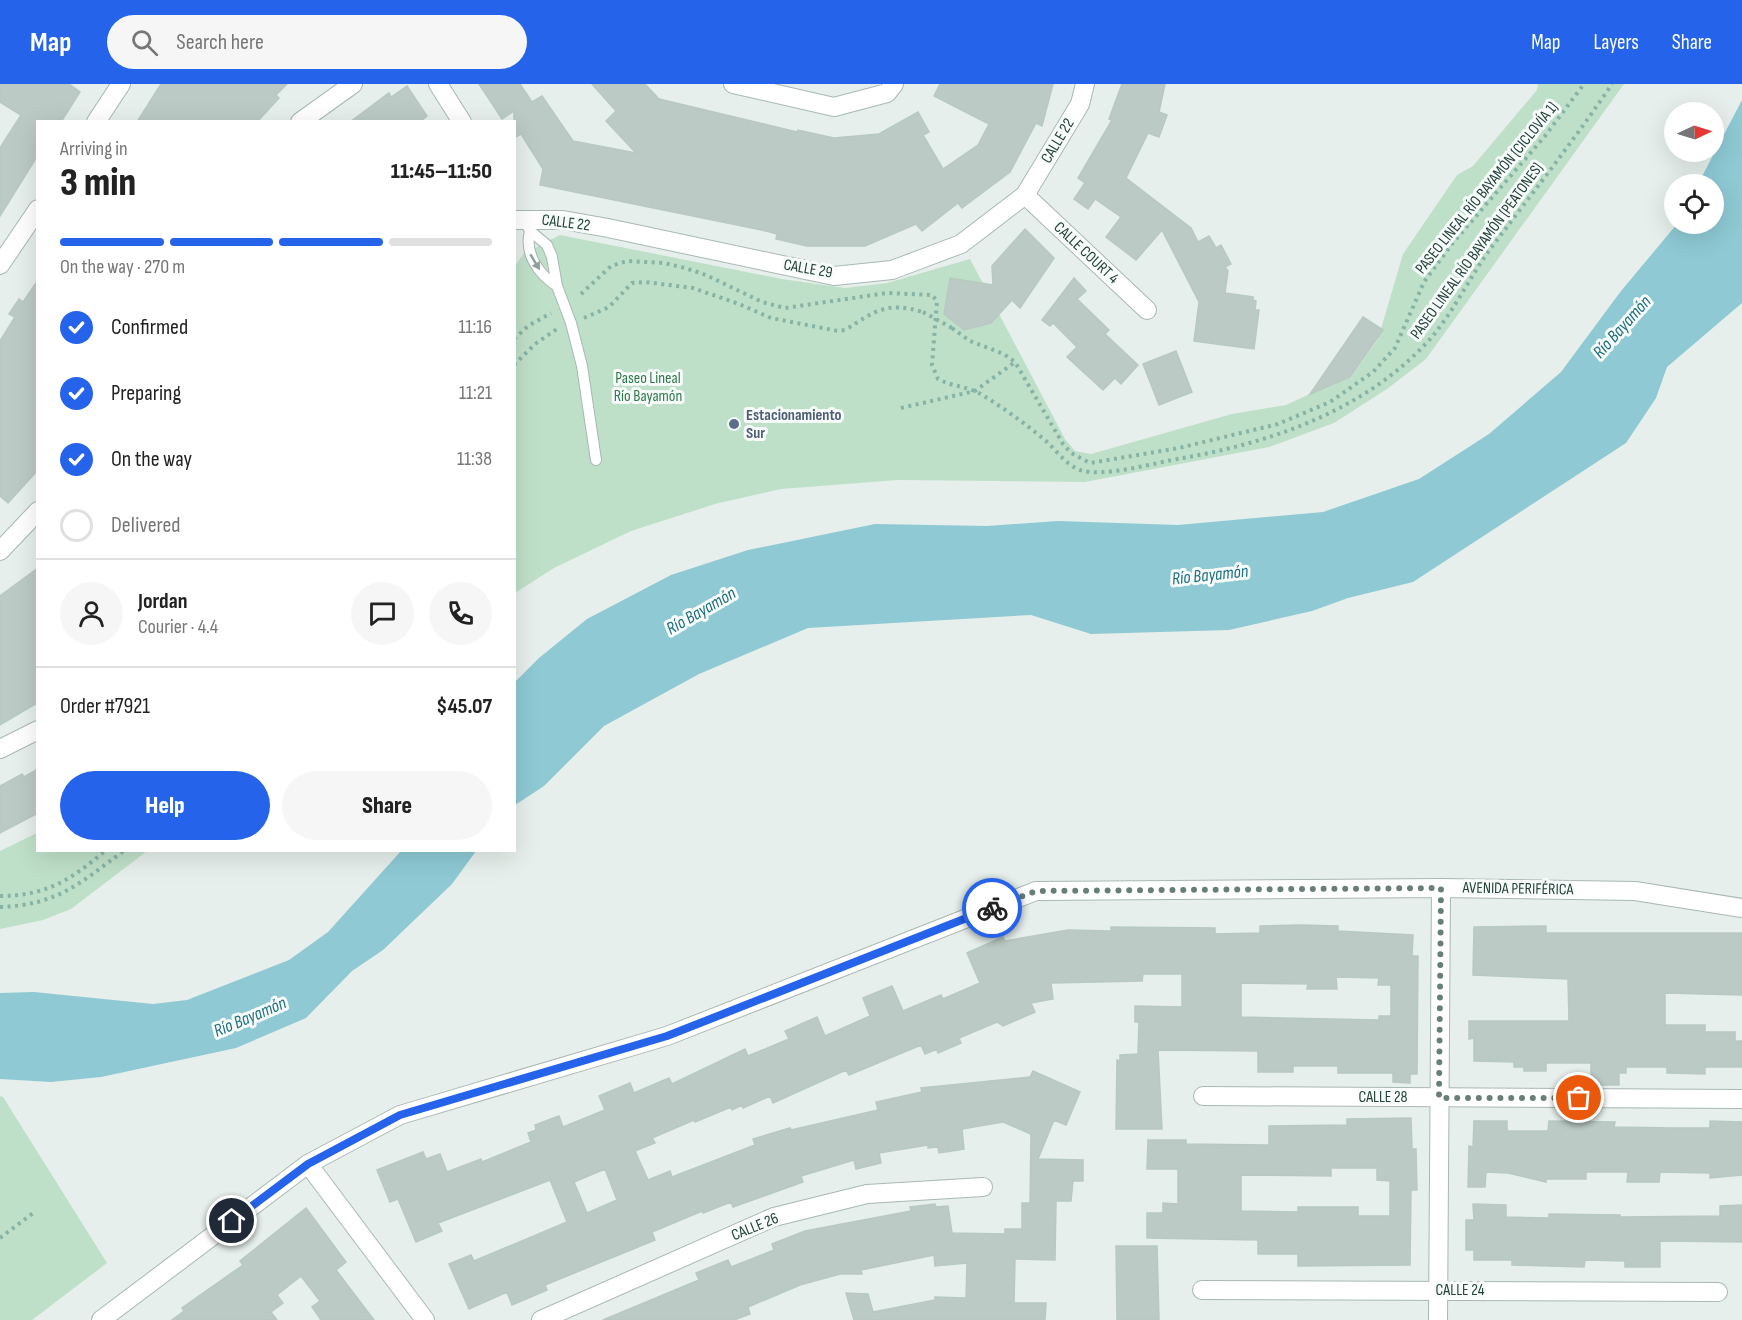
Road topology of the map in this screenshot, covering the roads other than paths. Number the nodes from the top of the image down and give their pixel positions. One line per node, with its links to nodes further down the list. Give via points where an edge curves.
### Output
1 (121, 84): 7 (street)
2 (353, 84): 8 (street)
3 (438, 84): 9 (street)
4 (733, 84): 5 (street, via 834,106 887,93)
5 (894, 84)
6 (1085, 84): 10 (street, CALLE 22, via 1080,104)
7 (97, 120)
8 (303, 120)
9 (461, 120)
10 (1025, 195): 13 (street, CALLE 29, via 961,244 940,253 892,270 834,276); 16 (street, CALLE COURT 4)
11 (36, 212): 14 (street)
12 (520, 218): 13 (street, CALLE 22); 15 (lane, one-way to 15, via 535,266); 15 (lane, via 547,245)
13 (608, 228)
14 (0, 265)
15 (556, 286): 17 (lane, via 582,366)
16 (1148, 310)
17 (596, 460)
18 (36, 513): 19 (street)
19 (0, 551)
20 (36, 731): 21 (street)
21 (0, 749)
22 (1441, 888): 23 (street, AVENIDA PERIFÉRICA, via 1635,891); 25 (street); 27 (street, AVENIDA PERIFÉRICA, via 1036,891 667,1036 400,1115)
23 (1742, 908)
24 (1203, 1096): 25 (street, CALLE 28)
25 (1439, 1098): 26 (street, CALLE 28); 30 (street)
26 (1742, 1099)
27 (308, 1164): 32 (street, AVENIDA PERIFÉRICA); 33 (street)
28 (983, 1187): 34 (street, CALLE 26, via 867,1194 774,1217)
29 (1202, 1290): 30 (street, CALLE 24)
30 (1438, 1290): 31 (street, CALLE 24); 35 (street)
31 (1718, 1292)
32 (101, 1320)
33 (425, 1320)
34 (542, 1320)
35 (1438, 1320)

